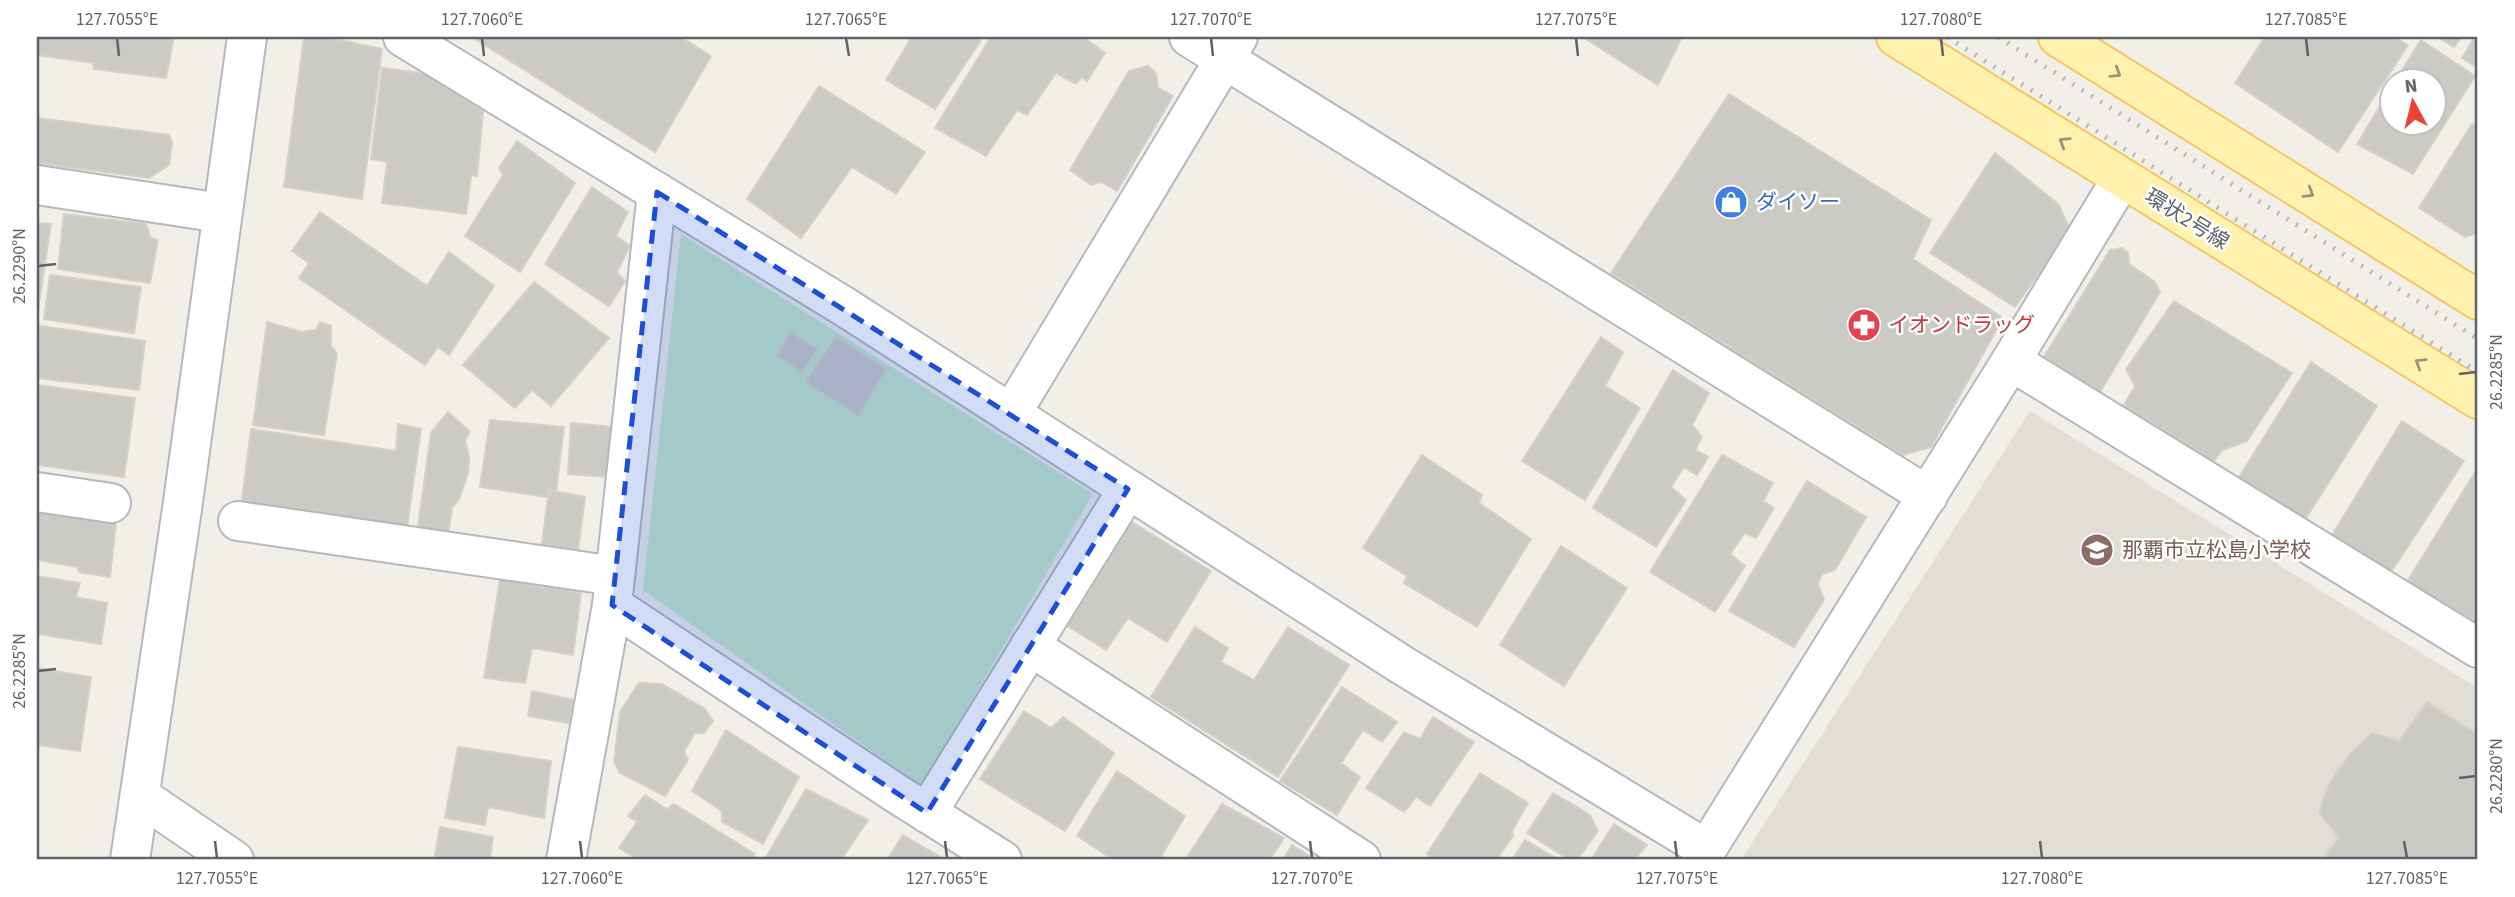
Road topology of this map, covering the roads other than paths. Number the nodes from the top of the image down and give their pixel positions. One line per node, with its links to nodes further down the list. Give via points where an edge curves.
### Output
1 (247, 37): 10 (street)
2 (403, 37): 9 (street)
3 (1189, 37): 6 (street)
4 (1896, 37): 7 (main road, 環状2号線, one-way to 4)
5 (2058, 37): 11 (main road, one-way to 11)
6 (1231, 48): 14 (street); 17 (street)
7 (2122, 178): 12 (street); 13 (main road, 環状2号線, one-way to 7)
8 (37, 186): 10 (street)
9 (657, 192): 14 (street); 20 (street)
10 (221, 213): 23 (street)
11 (2474, 289)
12 (2011, 361): 17 (street); 22 (street)
13 (2478, 399)
14 (1011, 414): 15 (street)
15 (1128, 489): 21 (street); 25 (street)
16 (37, 492): 18 (street)
17 (1928, 496): 25 (street)
18 (111, 503)
19 (238, 521): 20 (street)
20 (614, 591): 24 (street); 28 (street)
21 (1030, 646): 24 (street); 30 (street)
22 (2478, 648)
23 (140, 796): 26 (street); 27 (street)
24 (927, 813): 29 (street)
25 (1703, 855)
26 (130, 860)
27 (234, 860)
28 (566, 860)
29 (1002, 860)
30 (1361, 860)

